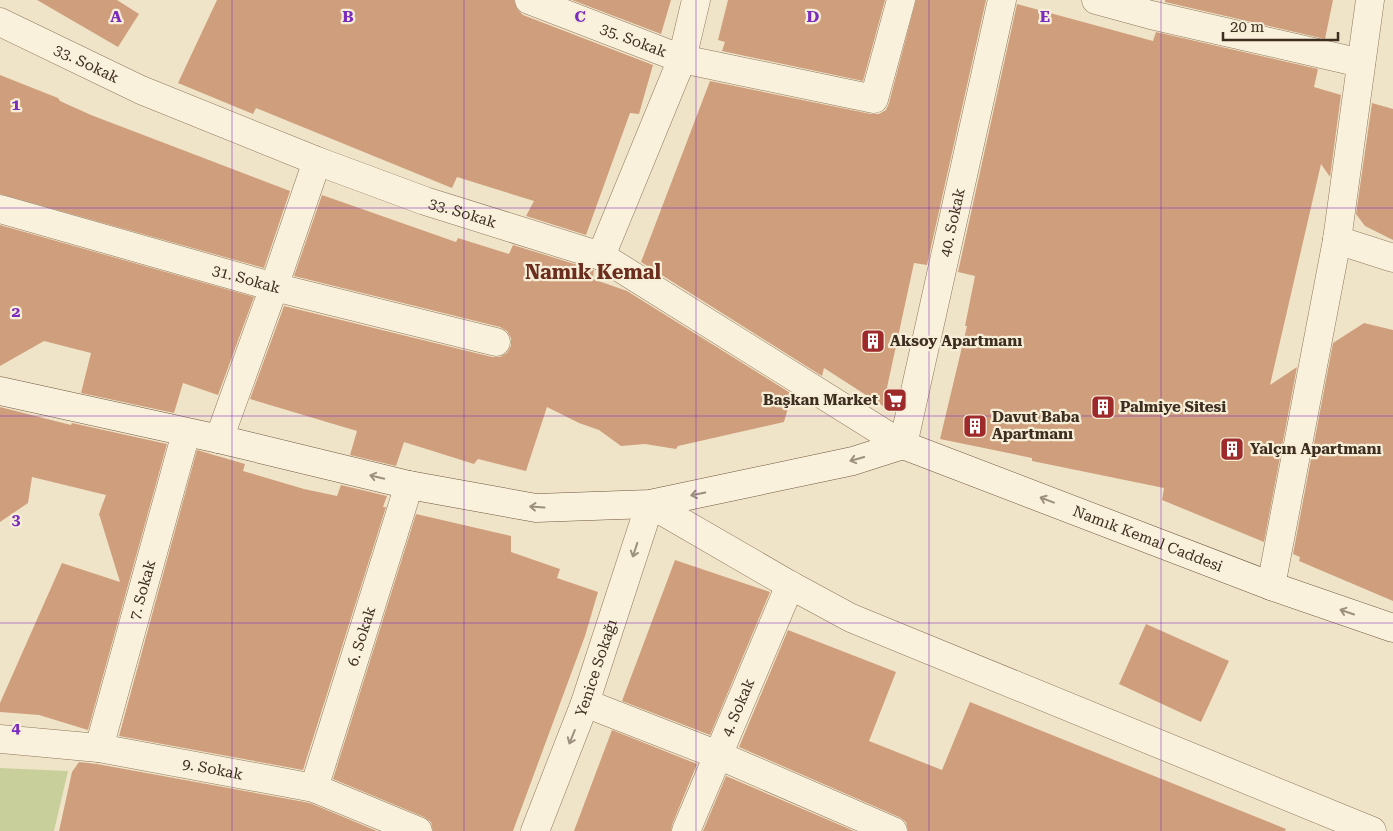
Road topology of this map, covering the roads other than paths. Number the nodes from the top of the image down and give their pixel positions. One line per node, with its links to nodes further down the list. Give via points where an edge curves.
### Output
1 (529, 0): 9 (street, 35. Sokak)
2 (696, 0): 9 (street)
3 (901, 0): 9 (street, 35. Sokak, via 874,99)
4 (1002, 0): 21 (street, 40. Sokak)
5 (1096, 0): 7 (street)
6 (1370, 0): 10 (street)
7 (1152, 8): 10 (street)
8 (0, 22): 11 (street, 33. Sokak, via 141,90)
9 (682, 59): 14 (street)
10 (1361, 63): 13 (street)
11 (317, 161): 14 (street, 33. Sokak, via 425,200); 16 (street)
12 (0, 209): 16 (street, 31. Sokak)
13 (1337, 240): 15 (street); 25 (street)
14 (602, 256): 21 (street, 33. Sokak)
15 (1393, 258)
16 (274, 287): 17 (street, 31. Sokak); 20 (street)
17 (496, 342)
18 (0, 391): 19 (street)
19 (186, 433): 20 (street); 29 (street, 7. Sokak)
20 (219, 439): 22 (street, one-way to 20)
21 (903, 445): 23 (street, one-way to 23, via 853,461); 25 (street, Namık Kemal Caddesi, one-way to 21)
22 (409, 485): 23 (street, one-way to 22, via 536,508); 31 (street, 6. Sokak)
23 (650, 504): 24 (street); 27 (street, Yenice Sokağı, one-way to 27)
24 (790, 585): 30 (street, 4. Sokak); 36 (street, via 851,618)
25 (1271, 586): 26 (street, Namık Kemal Caddesi, one-way to 25)
26 (1393, 628)
27 (585, 703): 30 (street); 33 (street, Yenice Sokağı, one-way to 33)
28 (0, 738): 29 (street, 9. Sokak)
29 (99, 748): 31 (street, 9. Sokak)
30 (718, 755): 34 (street, 4. Sokak); 35 (street)
31 (314, 788): 32 (street, 9. Sokak)
32 (418, 831)
33 (535, 831)
34 (686, 831)
35 (893, 831)
36 (1372, 831)

